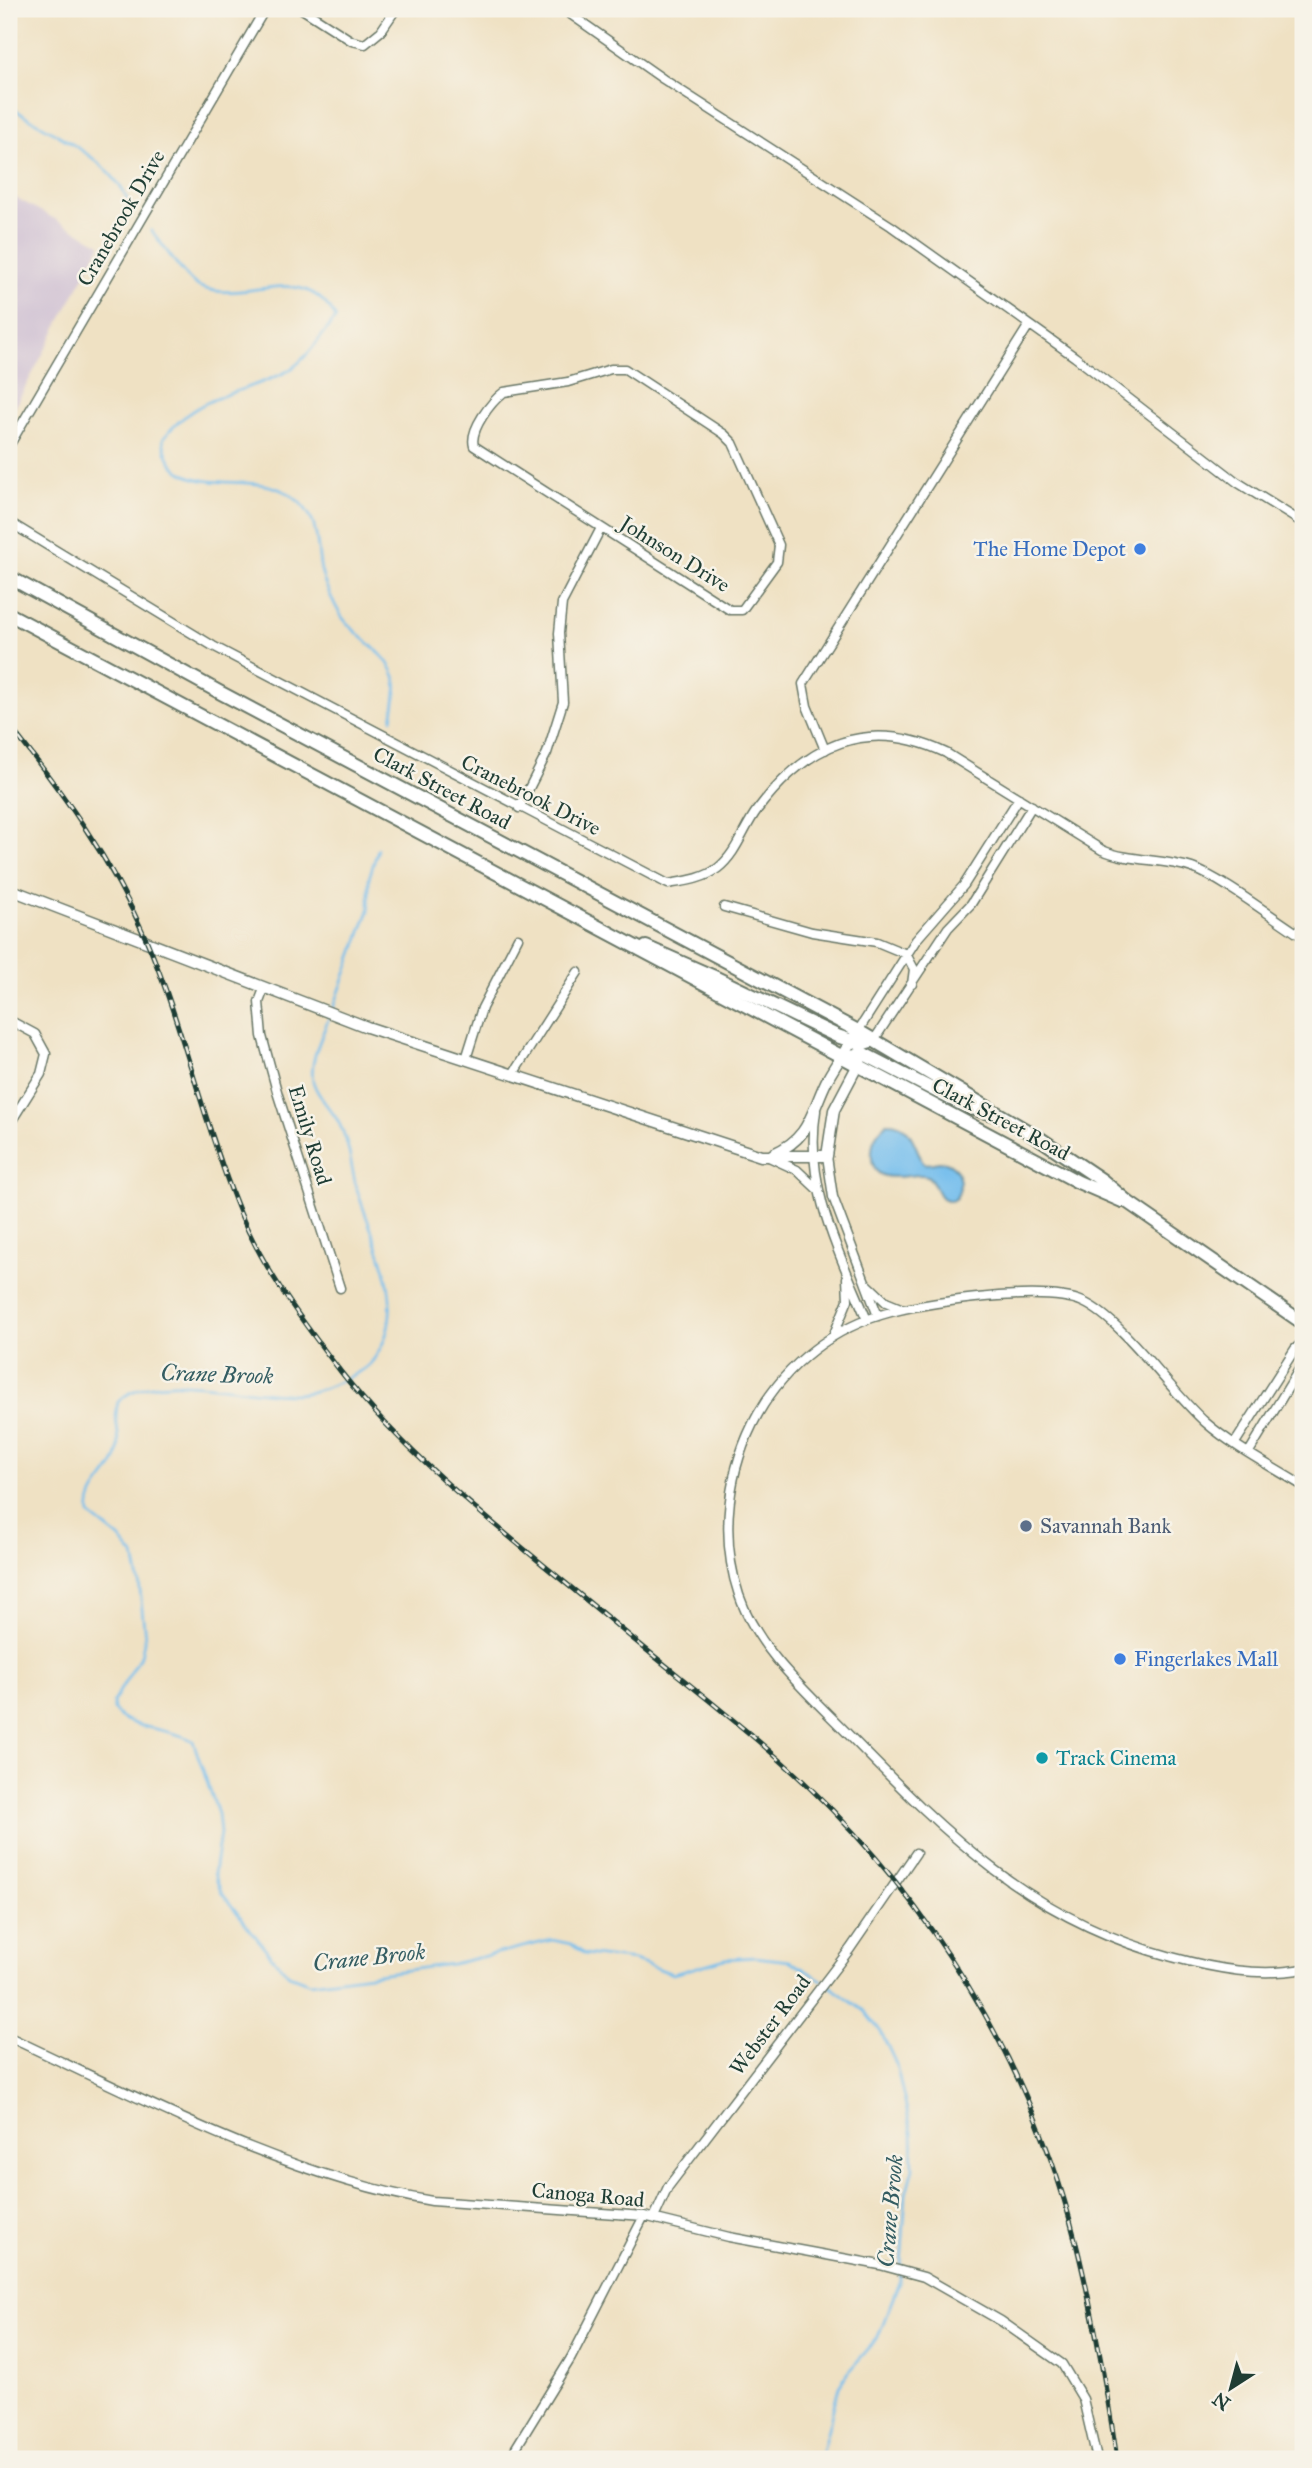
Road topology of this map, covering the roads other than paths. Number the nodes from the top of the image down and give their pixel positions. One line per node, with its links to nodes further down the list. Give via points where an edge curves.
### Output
1 (265, 9): 6 (street, Cranebrook Drive)
2 (302, 9): 3 (street, via 352,41 365,44)
3 (396, 9)
4 (563, 9): 5 (street, via 891,226)
5 (1029, 326): 8 (street, via 1237,482); 12 (street, via 803,684)
6 (9, 446)
7 (9, 522): 15 (street, Cranebrook Drive, via 214,646)
8 (1303, 523)
9 (601, 528): 9 (street, Johnson Drive, via 474,446 478,426 504,392 625,369 729,438 778,541 779,555 746,607 730,610); 15 (street, Johnson Drive, via 562,603 559,634 565,686 552,738)
10 (9, 577): 26 (main road, Clark Street Road)
11 (9, 614): 18 (main road)
12 (825, 750): 13 (street, Cranebrook Drive, via 878,734 927,744); 15 (street, Cranebrook Drive, via 786,776 754,813 722,865 696,880 668,884)
13 (1019, 798): 14 (street, Cranebrook Drive); 21 (street, via 964,885)
14 (1032, 806): 19 (street, Cranebrook Drive, via 1117,856 1200,872); 23 (street)
15 (519, 808)
16 (9, 889): 24 (street)
17 (724, 907): 21 (street, via 812,932 877,942)
18 (600, 930): 26 (main road); 28 (main road, Clark Street Road)
19 (1303, 937)
20 (518, 938): 29 (street, via 482,1008)
21 (906, 954): 23 (street, via 914,969); 26 (street)
22 (578, 972): 31 (street)
23 (911, 988): 27 (street)
24 (264, 989): 29 (street); 42 (street, Emily Road, via 259,1012 262,1036)
25 (9, 1020): 34 (street, via 35,1034 46,1054 41,1074)
26 (855, 1036): 27 (main road, Clark Street Road); 28 (street)
27 (874, 1040): 30 (street); 33 (main road, Clark Street Road)
28 (842, 1057): 30 (main road, Clark Street Road); 32 (street)
29 (467, 1059): 31 (street)
30 (861, 1059): 33 (main road, via 965,1106); 37 (street, via 834,1110); 39 (main road, Clark Street Road, via 1078,1182)
31 (513, 1074): 35 (street)
32 (817, 1111): 35 (street, via 792,1144); 36 (street)
33 (1006, 1118): 39 (main road, Clark Street Road)
34 (9, 1125)
35 (766, 1156): 36 (street); 38 (street, via 797,1170)
36 (813, 1156): 37 (street); 38 (street)
37 (827, 1156): 41 (street, via 833,1197)
38 (817, 1188): 40 (street)
39 (1129, 1203): 46 (main road, Clark Street Road)
40 (846, 1268): 45 (street); 47 (street, via 848,1300)
41 (862, 1279): 43 (street, via 886,1302); 44 (street)
42 (340, 1288)
43 (903, 1309): 44 (street); 50 (street, via 1031,1294 1080,1300 1109,1320 1202,1420)
44 (878, 1316): 45 (street)
45 (867, 1320): 47 (street)
46 (1303, 1323)
47 (834, 1334): 54 (street, via 770,1394 751,1426 735,1469 728,1529 732,1564 739,1596 766,1643 803,1689 950,1836 1041,1903 1104,1934 1182,1960 1247,1973)
48 (1303, 1342): 50 (street)
49 (1303, 1363): 51 (street)
50 (1235, 1443): 51 (street)
51 (1249, 1452): 52 (street)
52 (1303, 1486)
53 (916, 1853): 57 (street, Webster Road, via 818,1991 668,2187)
54 (1303, 1969)
55 (9, 2038): 56 (street, Canoga Road, via 229,2136 356,2184 432,2201)
56 (644, 2216): 57 (street, Canoga Road); 58 (street, via 571,2358)
57 (654, 2218): 59 (street, Canoga Road, via 924,2277 1001,2321 1062,2364 1083,2399)
58 (509, 2459)
59 (1097, 2459)

